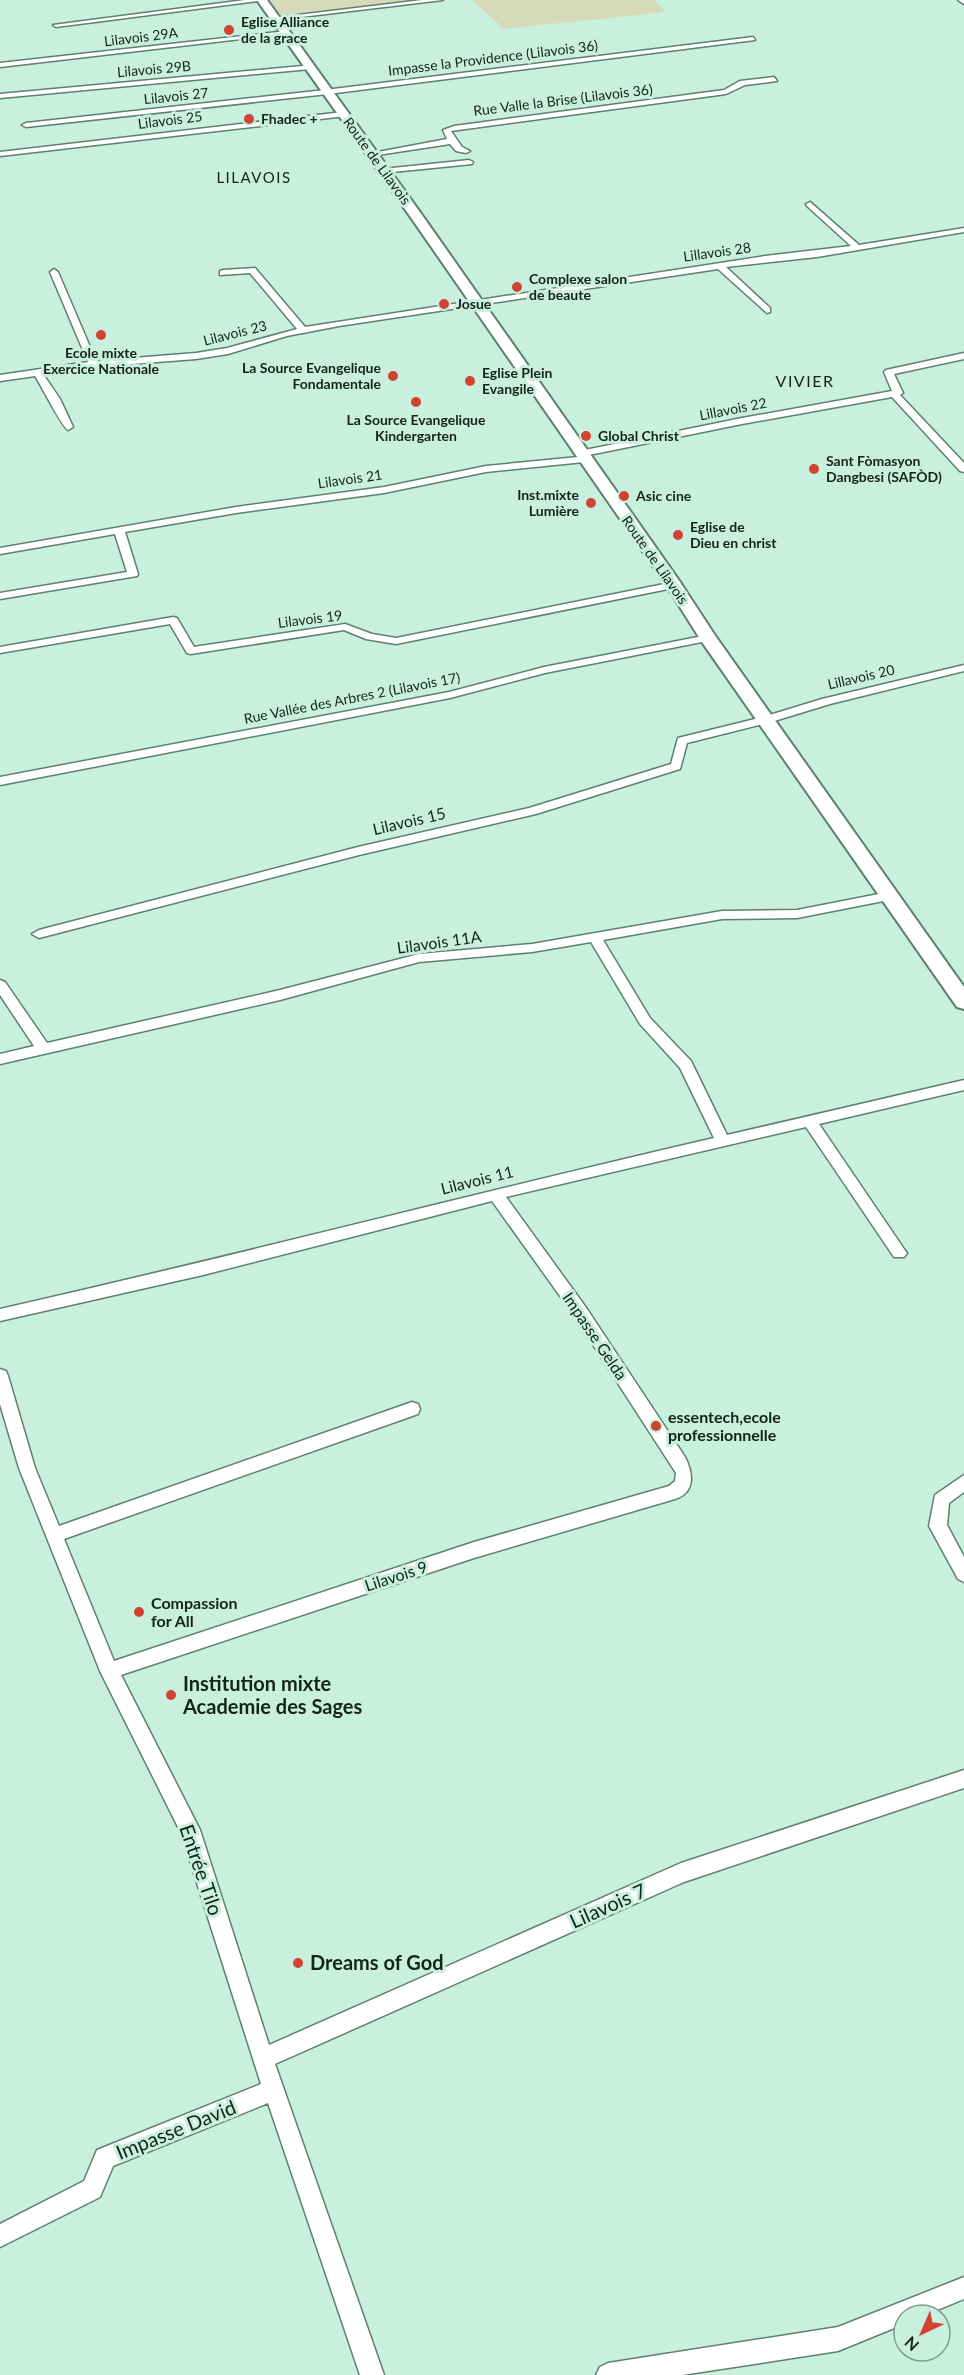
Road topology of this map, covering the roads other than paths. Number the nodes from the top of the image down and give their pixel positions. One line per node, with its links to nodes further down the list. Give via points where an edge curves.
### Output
1 (440, 0): 2 (street)
2 (265, 7): 3 (street); 4 (main road, Route de Lilavois)
3 (56, 25)
4 (285, 32): 6 (street, Lilavois 29A); 7 (main road, Route de Lilavois)
5 (753, 39): 9 (street, Impasse la Providence (Lilavois 36))
6 (0, 65)
7 (310, 67): 9 (main road, Route de Lilavois); 10 (street, Lilavois 29B)
8 (774, 78): 13 (street, Rue Valle la Brise (Lilavois 36), via 743,83 717,93 454,128 447,130)
9 (328, 91): 11 (main road, Route de Lilavois); 12 (street, Lilavois 27)
10 (0, 96)
11 (343, 114): 15 (street, Lilavois 25); 16 (main road, Route de Lilavois)
12 (26, 125)
13 (452, 141): 14 (street); 16 (street)
14 (466, 151)
15 (0, 154)
16 (371, 154): 18 (main road, Route de Lilavois)
17 (469, 162): 18 (street)
18 (383, 171): 25 (main road, Route de Lilavois)
19 (810, 204): 21 (street)
20 (964, 230): 21 (street, Lillavois 28)
21 (857, 247): 22 (street, Lillavois 28)
22 (720, 266): 25 (street, Lillavois 28); 26 (street)
23 (54, 272): 29 (street)
24 (223, 273): 27 (street, via 252,270)
25 (475, 301): 27 (street, Lilavois 23); 34 (main road, Route de Lilavois)
26 (767, 310)
27 (303, 330): 29 (street, Lilavois 23, via 228,351)
28 (964, 356): 32 (street, via 889,372 898,393)
29 (93, 364): 30 (street, Lilavois 23)
30 (37, 372): 31 (street, Lilavois 23); 33 (street)
31 (0, 378)
32 (894, 394): 34 (street, Lillavois 22, via 742,421); 35 (street)
33 (68, 427)
34 (582, 456): 36 (street, Lilavois 21); 38 (main road, Route de Lilavois)
35 (964, 469)
36 (120, 530): 37 (street, Lilavois 21); 39 (street, via 133,573)
37 (0, 551)
38 (674, 585): 40 (main road, Route de Lilavois); 41 (street, Lilavois 19, via 396,641 370,637 345,627 191,651 173,620)
39 (0, 596)
40 (708, 638): 43 (main road, Route de Lilavois); 44 (street, Rue Vallée des Arbres 2 (Lilavois 17), via 544,670 450,695)
41 (0, 650)
42 (964, 668): 43 (street, Lillavois 20, via 826,701)
43 (767, 720): 45 (main road, Route de Lilavois); 46 (street, Lilavois 15, via 682,741 676,766 532,811 369,848)
44 (0, 781)
45 (890, 896): 47 (street, Lilavois 11A, via 797,914 722,915); 49 (main road, Route de Lilavois)
46 (39, 934)
47 (594, 936): 50 (street, Lilavois 11A, via 532,948 419,958 280,995); 54 (street, via 645,1021 686,1065)
48 (0, 985): 50 (street)
49 (964, 1002)
50 (43, 1049): 51 (street, Lilavois 11A)
51 (0, 1059)
52 (964, 1085): 53 (street, Lilavois 11)
53 (809, 1120): 54 (street, Lilavois 11); 56 (street)
54 (723, 1141): 55 (street, Lilavois 11)
55 (495, 1194): 57 (street, Lilavois 11, via 203,1269); 61 (street, Impasse Gelda, via 581,1313 679,1462)
56 (898, 1253)
57 (0, 1315)
58 (0, 1376): 62 (street, Entrée Tilo, via 27,1468)
59 (412, 1409): 62 (street)
60 (964, 1482): 63 (street, via 941,1500 938,1526)
61 (683, 1484): 64 (street, Lilavois 9, via 675,1491 474,1550)
62 (54, 1535): 64 (street, Entrée Tilo)
63 (964, 1574)
64 (109, 1671): 66 (street, Entrée Tilo, via 190,1830)
65 (964, 1779): 66 (street, Lilavois 7, via 681,1873)
66 (263, 2059): 67 (street, Entrée Tilo)
67 (274, 2090): 68 (street, Impasse David, via 105,2158 92,2189); 70 (street, Entrée Tilo)
68 (0, 2236)
69 (964, 2288): 71 (street, via 838,2339)
70 (372, 2375)
71 (608, 2375)

